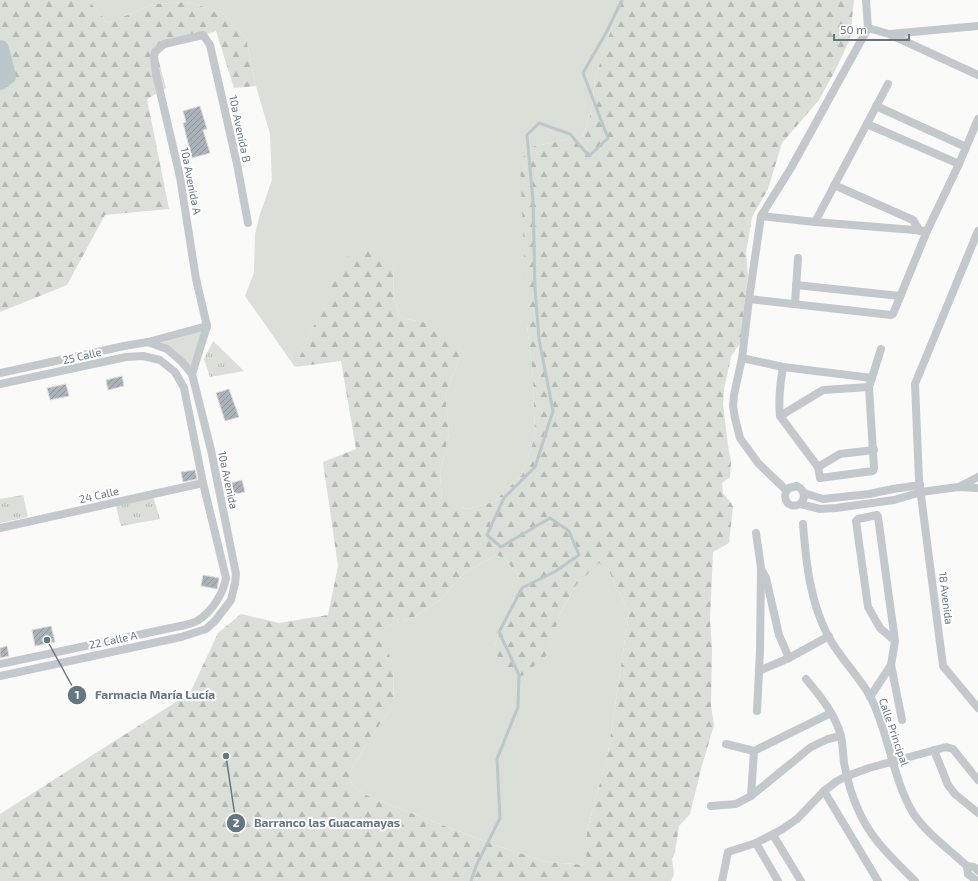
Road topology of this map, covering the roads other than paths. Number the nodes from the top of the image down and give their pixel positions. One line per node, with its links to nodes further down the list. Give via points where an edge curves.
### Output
1 (866, 0): 3 (street)
2 (978, 26): 4 (street)
3 (868, 28): 4 (street); 14 (street, via 791,168)
4 (889, 34): 6 (street)
5 (207, 39): 16 (street, 10a Avenida B); 24 (street, 10a Avenida A, via 199,35 164,44 154,56 180,177 196,279)
6 (978, 75)
7 (888, 84): 8 (street)
8 (876, 106): 10 (street); 11 (street)
9 (978, 119): 11 (street)
10 (867, 124): 12 (street); 13 (street)
11 (966, 146): 12 (street)
12 (959, 164): 17 (street)
13 (834, 185): 15 (street); 17 (street, via 913,220)
14 (761, 216): 15 (street); 22 (street)
15 (815, 222): 17 (street)
16 (248, 223)
17 (924, 231): 21 (street)
18 (978, 231): 42 (street, 18 Avenida, via 915,384)
19 (798, 258): 20 (street)
20 (796, 285): 21 (street); 23 (street)
21 (900, 296): 23 (street, via 891,315)
22 (749, 299): 23 (street); 29 (street)
23 (795, 304)
24 (207, 326): 25 (street, 25 Calle); 33 (street)
25 (148, 342): 27 (street, 25 Calle, via 167,349); 28 (street, 25 Calle)
26 (882, 350): 34 (street)
27 (177, 357): 33 (street, 10a Avenida)
28 (67, 358): 31 (street); 32 (street, 25 Calle)
29 (742, 358): 30 (street); 45 (street, via 733,406 740,438 758,463)
30 (783, 367): 34 (street); 37 (street, via 779,393)
31 (70, 370): 35 (street, 25 Calle); 41 (street, 25 Calle, via 126,357 143,356 168,365 184,388)
32 (0, 373)
33 (192, 374): 52 (street, 10a Avenida, via 211,450 236,574 231,600)
34 (872, 378): 36 (street)
35 (0, 384)
36 (869, 387): 37 (street, via 821,390); 38 (street)
37 (780, 416): 39 (street)
38 (874, 450): 39 (street, via 840,454); 39 (street, via 873,471 820,478)
39 (818, 467)
40 (978, 477): 43 (street)
41 (203, 483): 49 (street, 24 Calle); 53 (street, 22 Calle A, via 226,578 218,598 209,611)
42 (920, 486): 43 (street); 46 (street, via 823,499); 47 (street, via 894,500 820,509); 64 (street, 18 Avenida, via 944,666)
43 (958, 487): 44 (street)
44 (978, 488)
45 (786, 490): 46 (street, via 791,486 797,486); 47 (street, via 784,496 787,503 793,506)
46 (804, 492): 47 (street, via 804,499)
47 (800, 504)
48 (803, 524): 55 (street, Calle Principal, via 811,590)
49 (0, 528)
50 (756, 532): 51 (street)
51 (761, 568): 57 (street, via 766,578 779,635); 60 (street)
52 (223, 611): 54 (street, 22 Calle A)
53 (197, 621): 54 (street); 58 (street, 22 Calle A)
54 (206, 629): 61 (street, 22 Calle A)
55 (829, 636): 57 (street); 63 (street, Calle Principal)
56 (894, 641): 56 (street, via 880,628 868,607 856,521 876,515); 59 (street)
57 (788, 658): 60 (street)
58 (0, 664)
59 (891, 665): 63 (street); 67 (street)
60 (759, 671): 65 (street)
61 (0, 676)
62 (806, 679): 66 (street)
63 (870, 697): 72 (street, Calle Principal)
64 (978, 708)
65 (756, 712)
66 (832, 713): 68 (street); 71 (street)
67 (902, 720)
68 (841, 736): 73 (street); 76 (street, via 811,747)
69 (726, 744): 71 (street)
70 (934, 750): 72 (street); 74 (street, via 943,747 953,749); 78 (street, via 948,785)
71 (754, 751): 76 (street)
72 (893, 762): 73 (street); 81 (street, Calle Principal, via 903,793 914,814)
73 (847, 776): 75 (street); 87 (street, via 857,807 876,841)
74 (978, 780)
75 (824, 791): 79 (street, via 797,819); 86 (street)
76 (751, 796): 77 (street, via 736,804)
77 (711, 806)
78 (978, 813)
79 (773, 835): 80 (street); 85 (street)
80 (756, 843): 83 (street, via 728,852); 84 (street)
81 (967, 866): 82 (street, Calle Principal); 88 (street, Calle Principal, via 968,874)
82 (978, 871)
83 (722, 881)
84 (778, 881)
85 (801, 881)
86 (878, 881)
87 (915, 881)
88 (976, 881)

